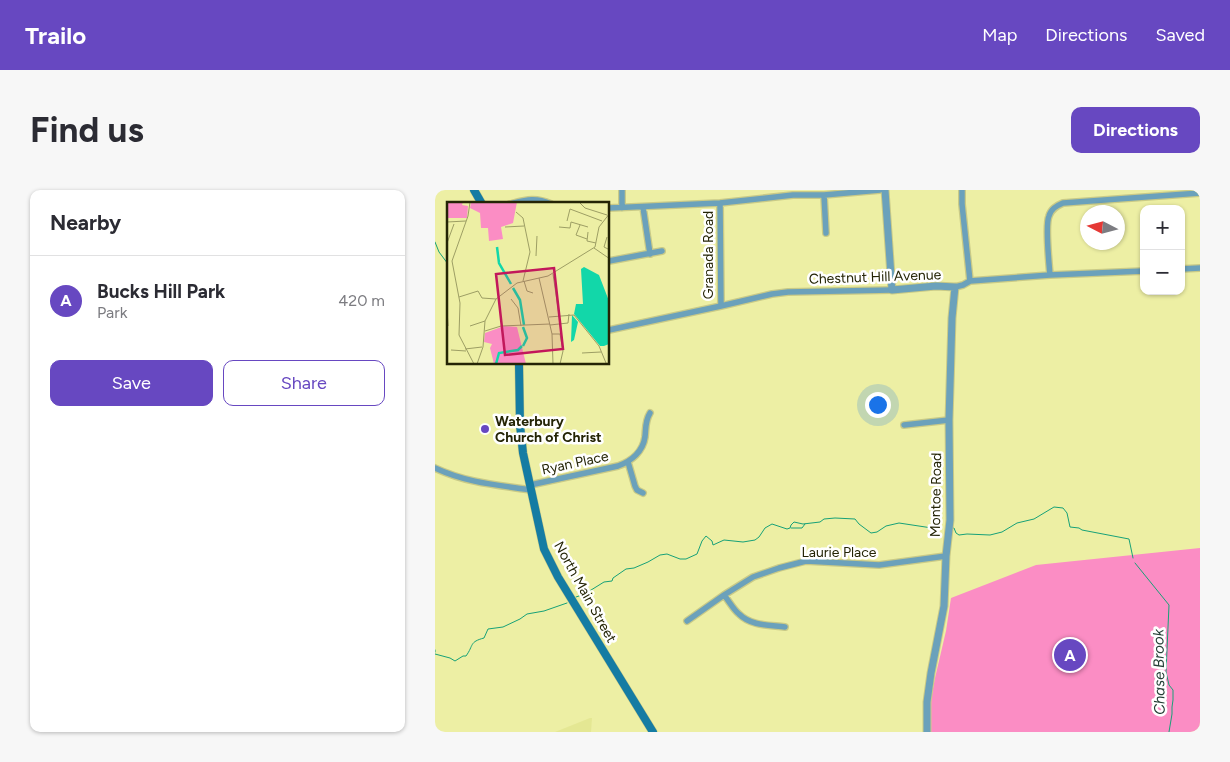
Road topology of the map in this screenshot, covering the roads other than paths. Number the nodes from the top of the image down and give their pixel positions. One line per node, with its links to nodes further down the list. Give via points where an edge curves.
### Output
1 (621, 190): 12 (street)
2 (880, 190): 6 (street)
3 (885, 190): 23 (street)
4 (962, 190): 21 (street)
5 (1200, 193): 20 (street, via 1057,205 1048,219)
6 (824, 195): 9 (street); 13 (street)
7 (519, 202): 8 (street, via 532,199)
8 (547, 202)
9 (720, 203): 10 (street); 24 (street, Granada Road)
10 (643, 207): 12 (street); 15 (street)
11 (610, 208): 12 (street)
12 (623, 208)
13 (826, 233)
14 (662, 251): 15 (street)
15 (650, 254): 16 (street)
16 (610, 261)
17 (1200, 268): 18 (street)
18 (1185, 269)
19 (1140, 270): 20 (street, Chestnut Hill Avenue)
20 (1050, 275): 21 (street, Chestnut Hill Avenue)
21 (970, 281): 22 (street, Chestnut Hill Avenue)
22 (955, 286): 23 (street, Chestnut Hill Avenue); 28 (street, Montoe Road)
23 (892, 290): 24 (street, Chestnut Hill Avenue, via 788,292)
24 (721, 306): 25 (street, Chestnut Hill Avenue)
25 (610, 330)
26 (519, 365): 32 (main road, North Main Street, via 520,425)
27 (650, 412): 30 (street, Ryan Place, via 643,444)
28 (949, 420): 29 (street); 34 (street, Montoe Road, via 950,520)
29 (904, 425)
30 (628, 462): 32 (street, Ryan Place); 33 (street, via 635,486)
31 (435, 468): 32 (street, via 466,480)
32 (531, 488): 38 (main road, North Main Street, via 544,549)
33 (643, 493)
34 (946, 556): 35 (street, Laurie Place, via 879,565 806,561 753,577); 39 (street, Montoe Road, via 944,606 927,702)
35 (724, 595): 36 (street, Laurie Place); 37 (street, via 748,621)
36 (687, 621)
37 (785, 626)
38 (653, 732)
39 (927, 732)

